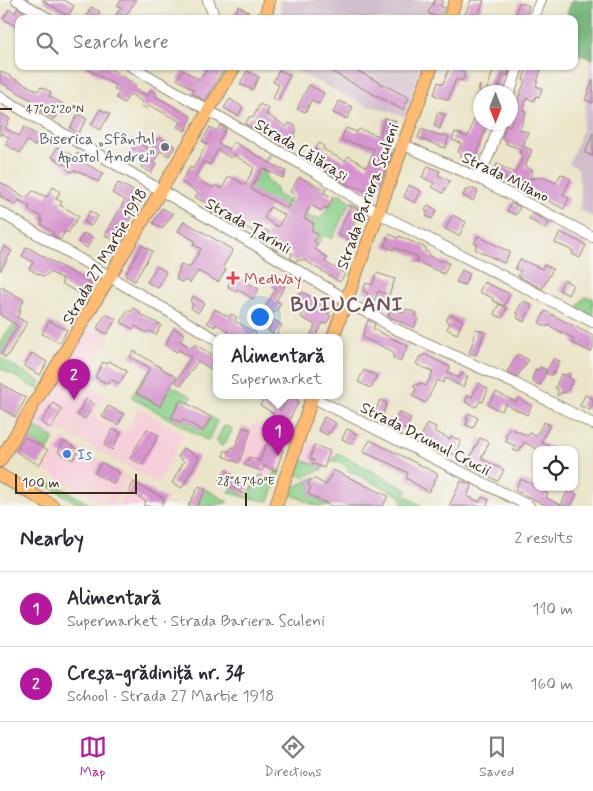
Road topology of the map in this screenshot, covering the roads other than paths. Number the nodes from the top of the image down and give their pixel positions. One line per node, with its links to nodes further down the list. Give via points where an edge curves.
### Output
1 (17, 0): 6 (street)
2 (208, 0): 7 (street)
3 (269, 0): 8 (main road)
4 (456, 0): 9 (main road)
5 (540, 0): 10 (street)
6 (42, 15)
7 (214, 15)
8 (265, 15)
9 (450, 15)
10 (535, 15)
11 (138, 70): 17 (street, Strada Călărași)
12 (233, 70): 17 (main road, Strada 27 Martie 1918)
13 (431, 70): 19 (main road, Strada Bariera Sculeni)
14 (517, 70): 15 (street)
15 (512, 85)
16 (0, 98): 21 (street, Strada Țarinii)
17 (208, 112): 21 (main road, Strada 27 Martie 1918); 23 (street, Strada Călărași, via 320,175)
18 (497, 130): 20 (street)
19 (404, 145): 20 (street, Strada Milano); 23 (main road, Strada Bariera Sculeni)
20 (478, 178): 24 (street, Strada Milano)
21 (161, 191): 25 (main road, Strada 27 Martie 1918); 26 (street, Strada Țarinii)
22 (0, 212): 25 (street)
23 (378, 213): 26 (main road, Strada Bariera Sculeni); 27 (street, Strada Călărași)
24 (593, 237)
25 (110, 278): 29 (street); 33 (main road, Strada 27 Martie 1918)
26 (346, 300): 28 (main road, Strada Bariera Sculeni); 32 (street, Strada Țarinii, via 390,326 516,384)
27 (593, 322)
28 (334, 334)
29 (213, 338)
30 (312, 399): 36 (main road)
31 (318, 399): 37 (street, Strada Drumul Crucii)
32 (593, 424)
33 (0, 461)
34 (0, 475): 35 (main road)
35 (53, 506)
36 (276, 506)
37 (528, 506)

